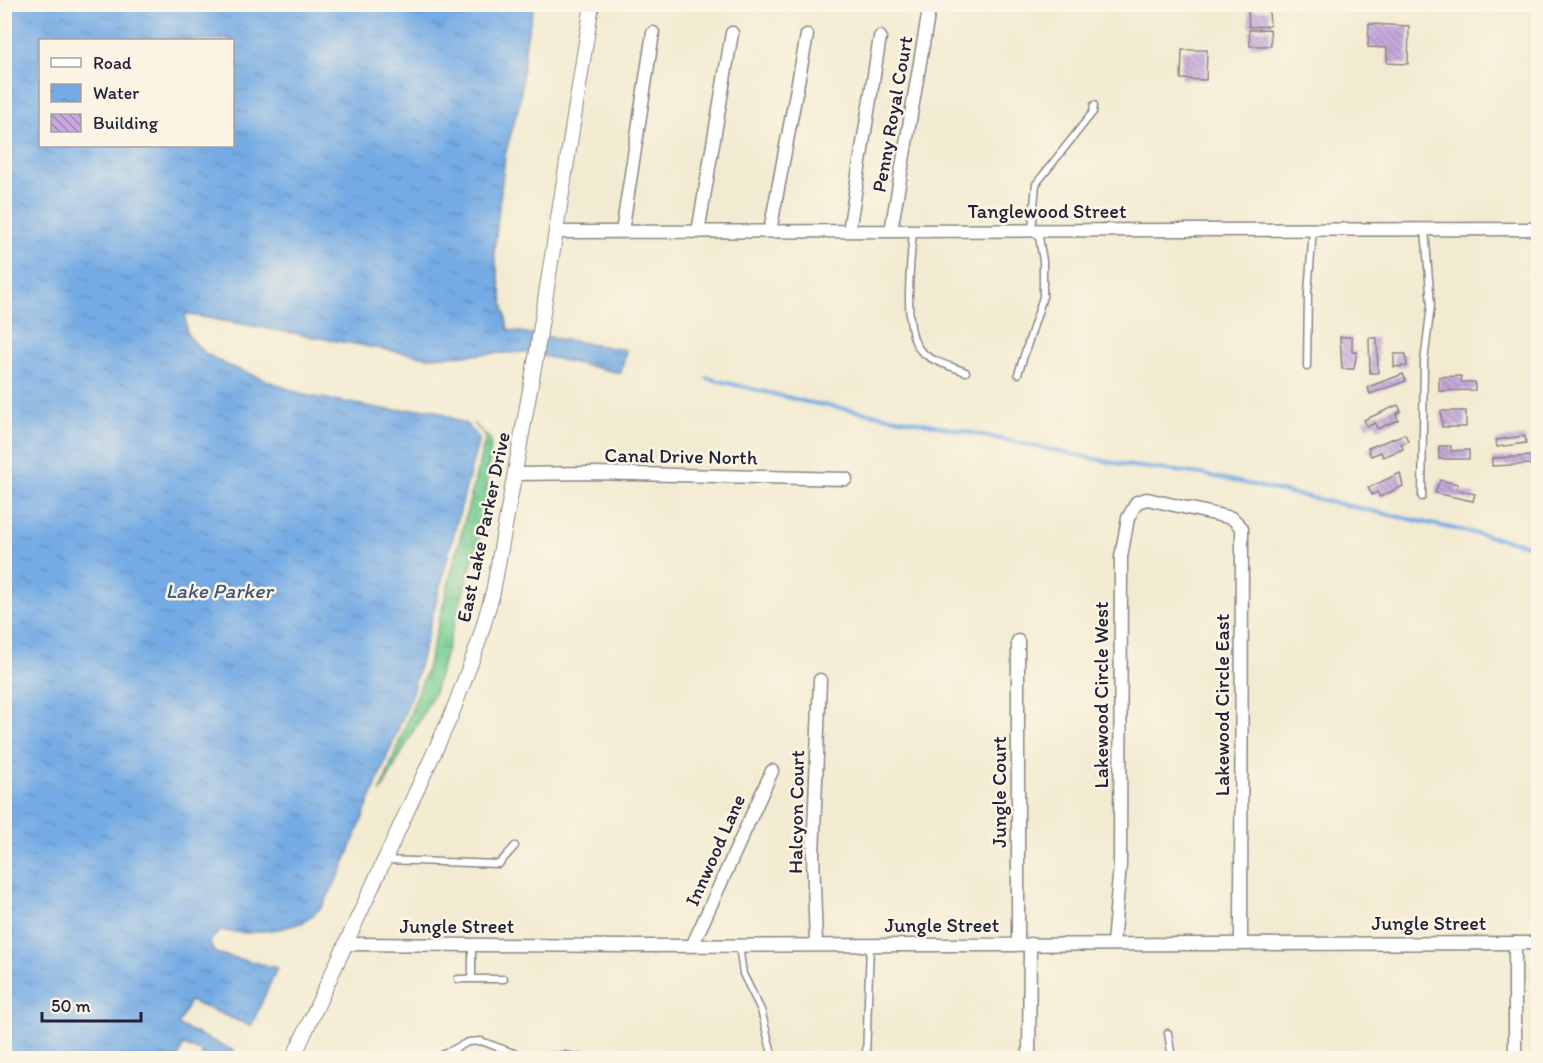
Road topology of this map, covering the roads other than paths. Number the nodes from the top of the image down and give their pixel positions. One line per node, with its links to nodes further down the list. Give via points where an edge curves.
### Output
1 (592, 4): 12 (street, East Lake Parker Drive)
2 (930, 4): 16 (street, Penny Royal Court)
3 (653, 33): 18 (street)
4 (732, 33): 13 (street)
5 (807, 35): 14 (street)
6 (880, 37): 15 (street)
7 (1094, 105): 10 (lane, via 1036,184)
8 (1425, 229): 9 (street, Tanglewood Street); 11 (street, Tanglewood Street); 24 (lane, via 1431,305 1424,362)
9 (1539, 229)
10 (1035, 230): 11 (street, Tanglewood Street); 17 (street, Tanglewood Street); 21 (lane, via 1043,261 1043,297)
11 (1313, 230): 19 (lane)
12 (556, 231): 18 (street, Tanglewood Street); 22 (street, East Lake Parker Drive)
13 (698, 231): 14 (street, Tanglewood Street); 18 (street, Tanglewood Street)
14 (770, 231): 15 (street, Tanglewood Street)
15 (849, 231): 16 (street, Tanglewood Street)
16 (891, 231): 17 (street, Tanglewood Street)
17 (913, 231): 20 (lane, via 910,281 914,338 926,355)
18 (622, 232)
19 (1307, 368)
20 (966, 372)
21 (1018, 374)
22 (516, 474): 23 (street, Canal Drive North); 30 (street, East Lake Parker Drive, via 499,569 478,644 451,716)
23 (846, 479)
24 (1422, 497)
25 (1187, 508): 31 (street, Lakewood Circle East, via 1232,518 1242,528); 40 (street, Lakewood Circle West, via 1141,500 1133,507 1122,539 1120,865)
26 (1018, 641): 39 (street, Jungle Court)
27 (820, 680): 37 (street, Halcyon Court, via 813,855)
28 (772, 771): 35 (street, Innwood Lane)
29 (514, 846): 30 (lane, via 499,864)
30 (385, 860): 34 (street, East Lake Parker Drive)
31 (1241, 943): 32 (street, Jungle Street); 40 (street, Jungle Street)
32 (1515, 943): 33 (street, Jungle Street); 53 (street)
33 (1539, 943)
34 (346, 944): 41 (street, Jungle Street); 47 (street, East Lake Parker Drive)
35 (693, 944): 36 (street, Jungle Street); 41 (street, Jungle Street)
36 (739, 944): 37 (street, Jungle Street); 50 (lane, via 743,974 764,1017)
37 (816, 944): 38 (street, Jungle Street)
38 (870, 944): 39 (street, Jungle Street); 46 (lane)
39 (1024, 944): 40 (street, Jungle Street); 51 (street, Jungle Court)
40 (1113, 944)
41 (472, 945): 43 (lane)
42 (458, 978): 43 (lane)
43 (472, 979): 44 (lane)
44 (504, 979)
45 (1168, 1033): 52 (lane)
46 (866, 1057)
47 (293, 1059)
48 (436, 1059): 49 (lane, via 468,1042 481,1041 527,1058 564,1055)
49 (582, 1059)
50 (773, 1059)
51 (1029, 1059)
52 (1172, 1059)
53 (1515, 1059)

